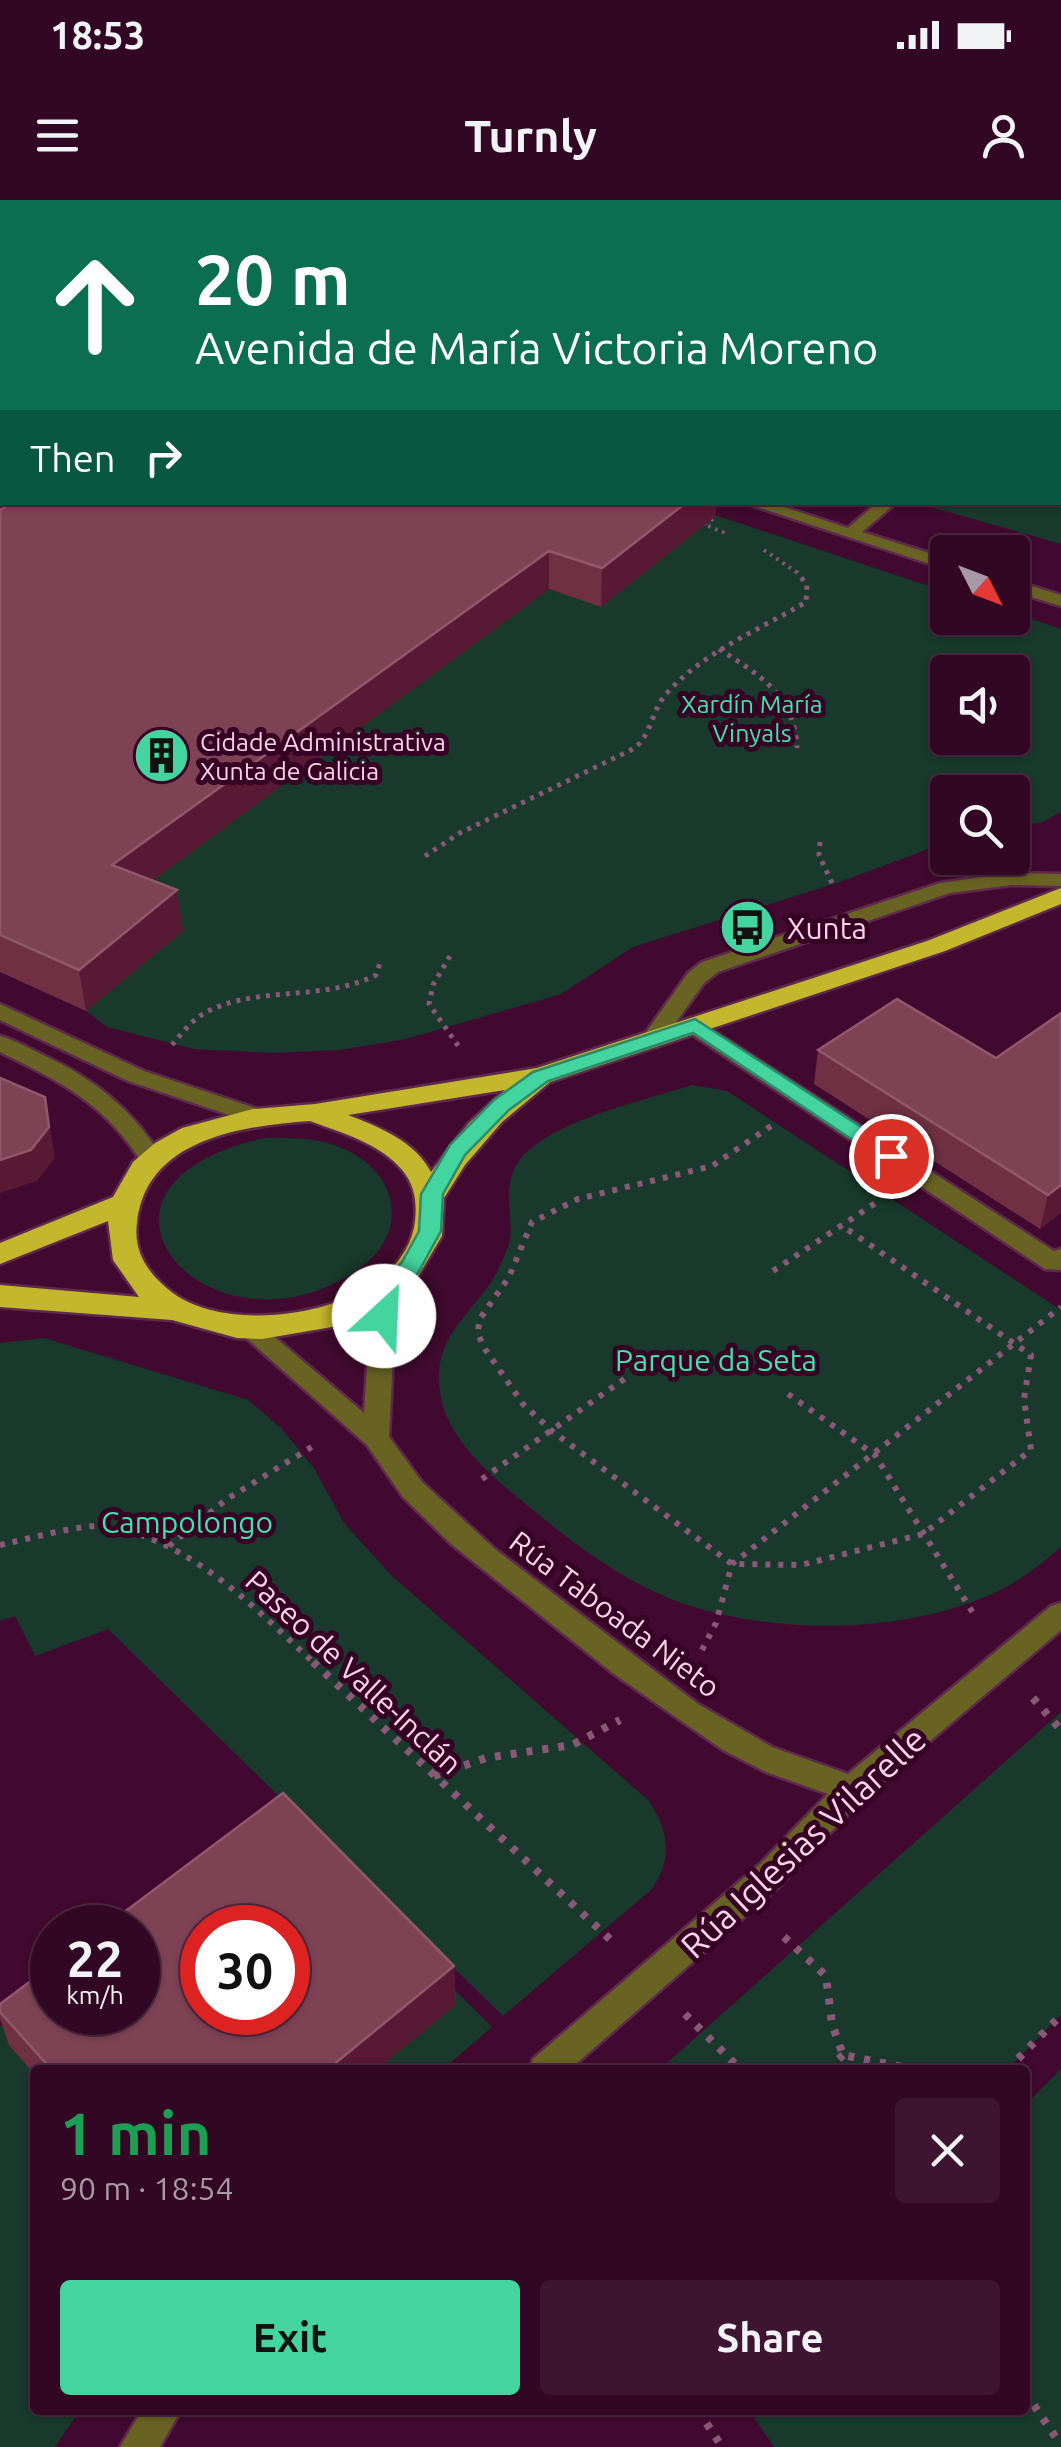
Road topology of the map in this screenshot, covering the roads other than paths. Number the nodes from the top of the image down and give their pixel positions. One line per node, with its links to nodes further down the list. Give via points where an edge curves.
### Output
1 (759, 505): 3 (street)
2 (885, 505): 3 (street)
3 (850, 534): 4 (street)
4 (930, 559)
5 (1030, 591): 6 (street)
6 (1061, 600)
7 (1061, 880): 11 (street, via 947,887 710,966)
8 (1061, 894): 10 (highway, via 936,946)
9 (0, 1011): 15 (street, via 136,1076)
10 (695, 1026): 11 (highway); 20 (street, via 1054,1263)
11 (652, 1041): 13 (highway)
12 (0, 1043): 16 (street, via 107,1100)
13 (540, 1076): 14 (highway); 17 (highway, via 457,1150)
14 (312, 1112): 15 (highway); 17 (highway, via 389,1141)
15 (256, 1116): 16 (highway, via 183,1139)
16 (152, 1160): 18 (highway)
17 (432, 1194): 21 (highway, via 430,1231 410,1267)
18 (123, 1204): 19 (highway); 23 (highway, via 120,1250 140,1284)
19 (0, 1254)
20 (1061, 1258)
21 (384, 1294): 24 (highway, via 299,1326); 25 (street)
22 (0, 1296): 23 (highway)
23 (176, 1310): 24 (highway)
24 (248, 1328): 25 (street, Rúa Taboada Nieto)
25 (376, 1438): 27 (street, Rúa Taboada Nieto, via 407,1482 477,1548 656,1691 733,1742 808,1777)
26 (1061, 1614): 27 (street, Rúa Iglesias Vilarelle)
27 (852, 1788): 28 (street, Rúa Iglesias Vilarelle, via 771,1874)
28 (551, 2065)
29 (159, 2415): 30 (street)
30 (138, 2447)

